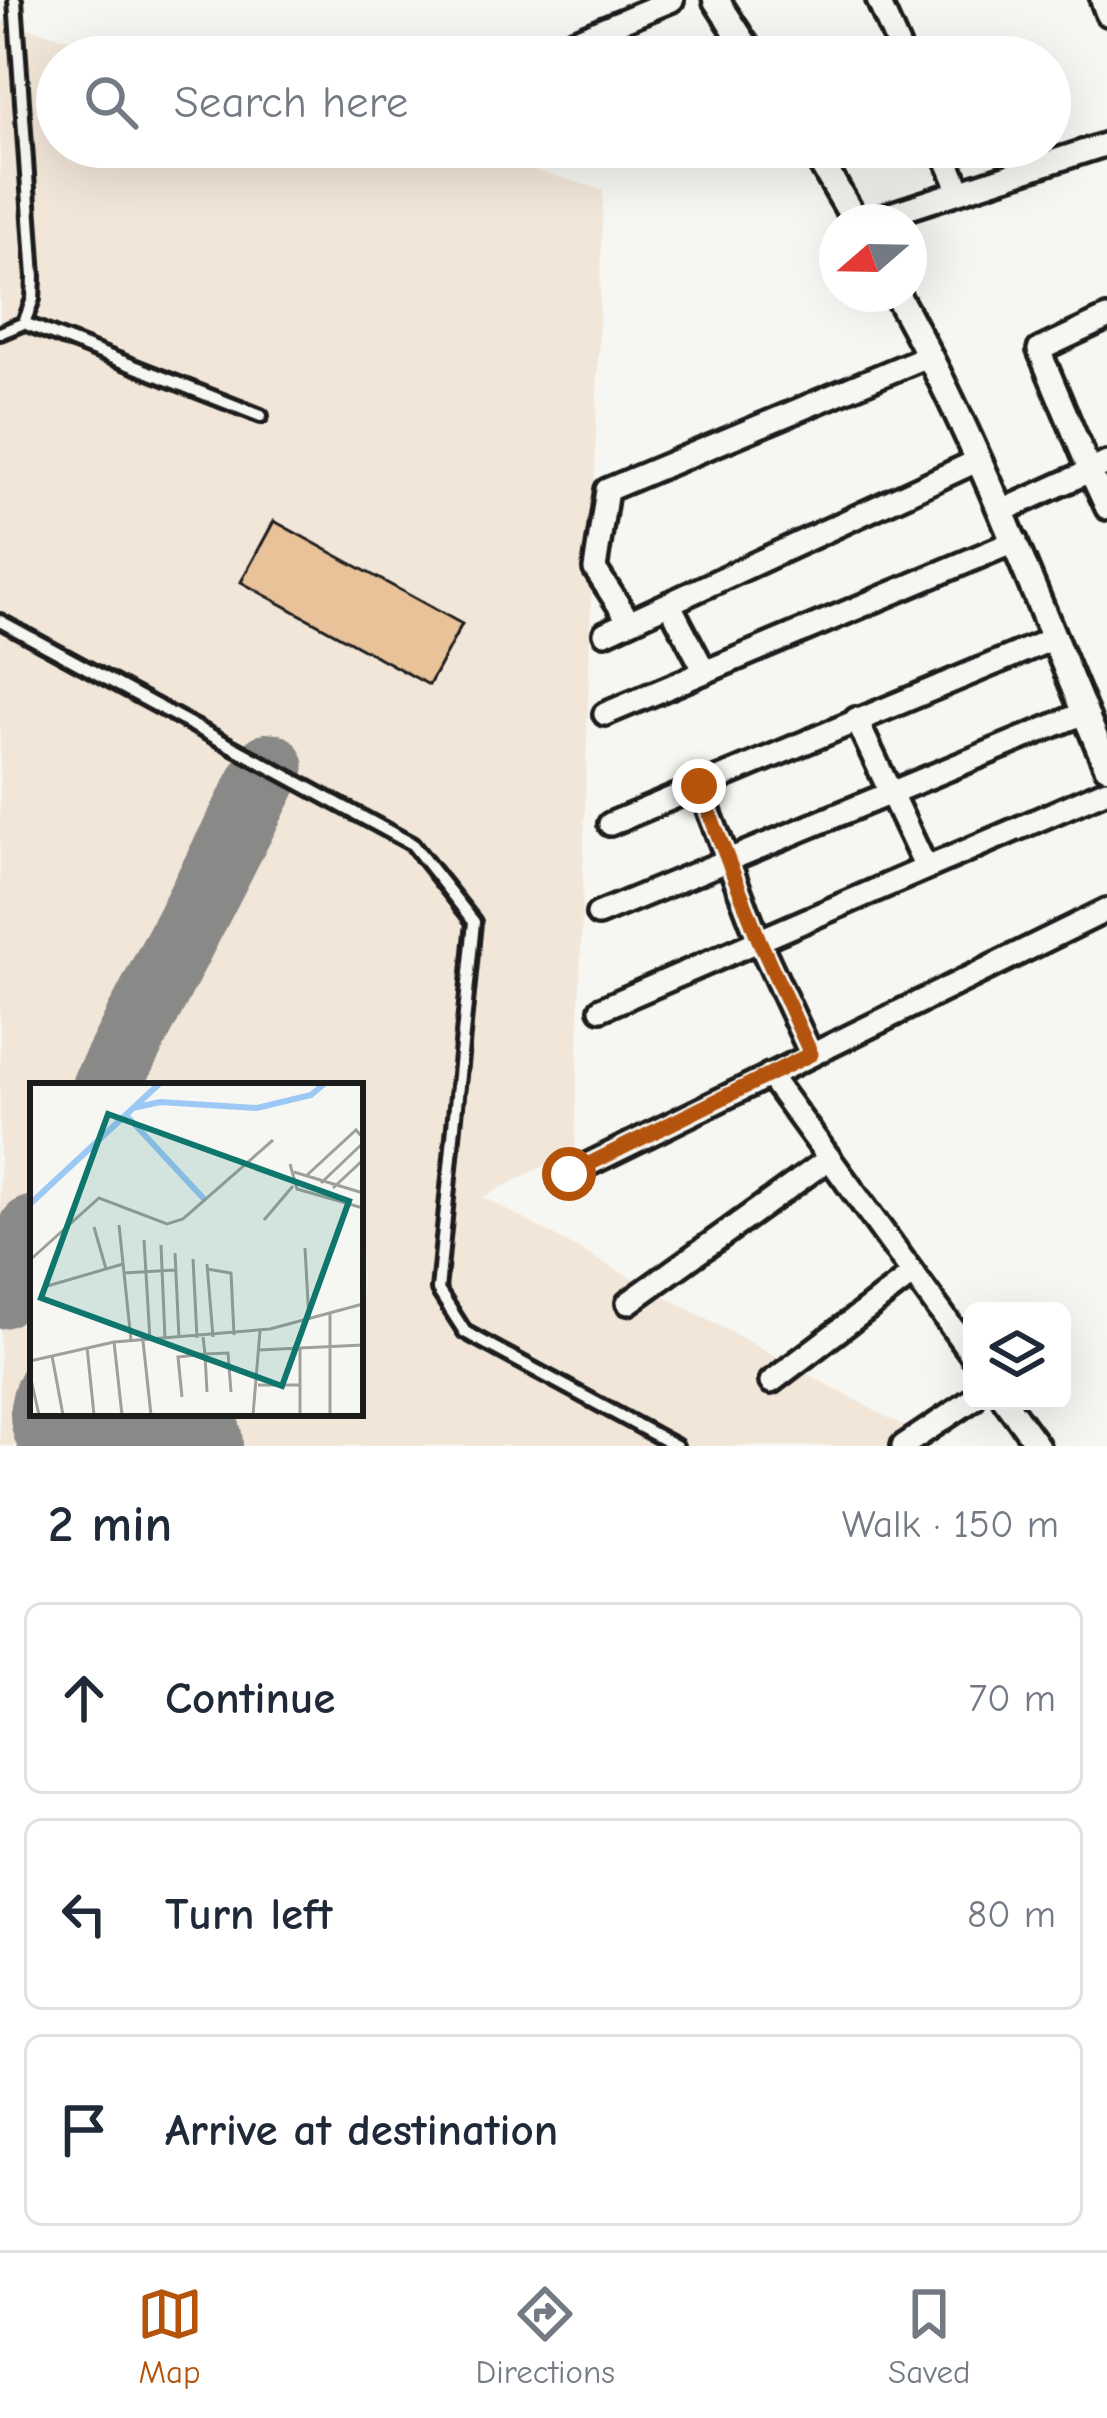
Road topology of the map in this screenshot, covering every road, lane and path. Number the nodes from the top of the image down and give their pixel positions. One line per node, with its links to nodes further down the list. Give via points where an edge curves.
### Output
1 (15, 0): 20 (lane, via 34,277)
2 (672, 0): 7 (street)
3 (716, 0): 8 (street)
4 (878, 0): 9 (street)
5 (1102, 0): 6 (street)
6 (1107, 14)
7 (585, 36)
8 (739, 36)
9 (894, 36)
10 (1107, 144): 11 (street)
11 (1071, 156)
12 (824, 168): 16 (street)
13 (950, 168): 15 (street)
14 (1032, 168): 15 (street)
15 (960, 191): 17 (street)
16 (845, 204)
17 (921, 204)
18 (906, 312): 22 (street)
19 (1107, 318): 25 (street, via 1039,350)
20 (24, 323): 21 (lane); 23 (lane)
21 (0, 333)
22 (930, 355): 24 (street); 31 (street, via 607,490 596,569)
23 (261, 416)
24 (979, 460): 27 (street); 29 (street)
25 (1099, 467): 26 (street); 27 (street)
26 (1107, 508)
27 (1002, 511): 28 (street)
28 (1016, 542): 33 (street); 34 (street)
29 (669, 603): 31 (street); 34 (street)
30 (0, 621): 59 (lane, via 412,844 474,922 438,1290 465,1331)
31 (629, 621): 32 (street)
32 (605, 633)
33 (1055, 638): 35 (street); 37 (street)
34 (705, 672): 36 (street)
35 (1084, 713): 38 (street); 41 (street)
36 (605, 714)
37 (856, 719): 39 (street); 41 (street)
38 (1107, 766)
39 (699, 786): 42 (street); 43 (street)
40 (1107, 790): 44 (street)
41 (889, 792): 43 (street); 44 (street)
42 (610, 824)
43 (729, 858): 46 (street); 47 (street)
44 (926, 868): 47 (street)
45 (1107, 910): 49 (street)
46 (598, 914)
47 (759, 940): 48 (street); 49 (street)
48 (601, 1009)
49 (811, 1054): 50 (street)
50 (769, 1075): 51 (street); 52 (street)
51 (830, 1158): 53 (street); 54 (street)
52 (569, 1174)
53 (913, 1274): 55 (street); 56 (street)
54 (628, 1303)
55 (963, 1343)
56 (771, 1382)
57 (963, 1406): 60 (street)
58 (1012, 1410): 61 (street)
59 (676, 1446)
60 (903, 1446)
61 (1038, 1446)

